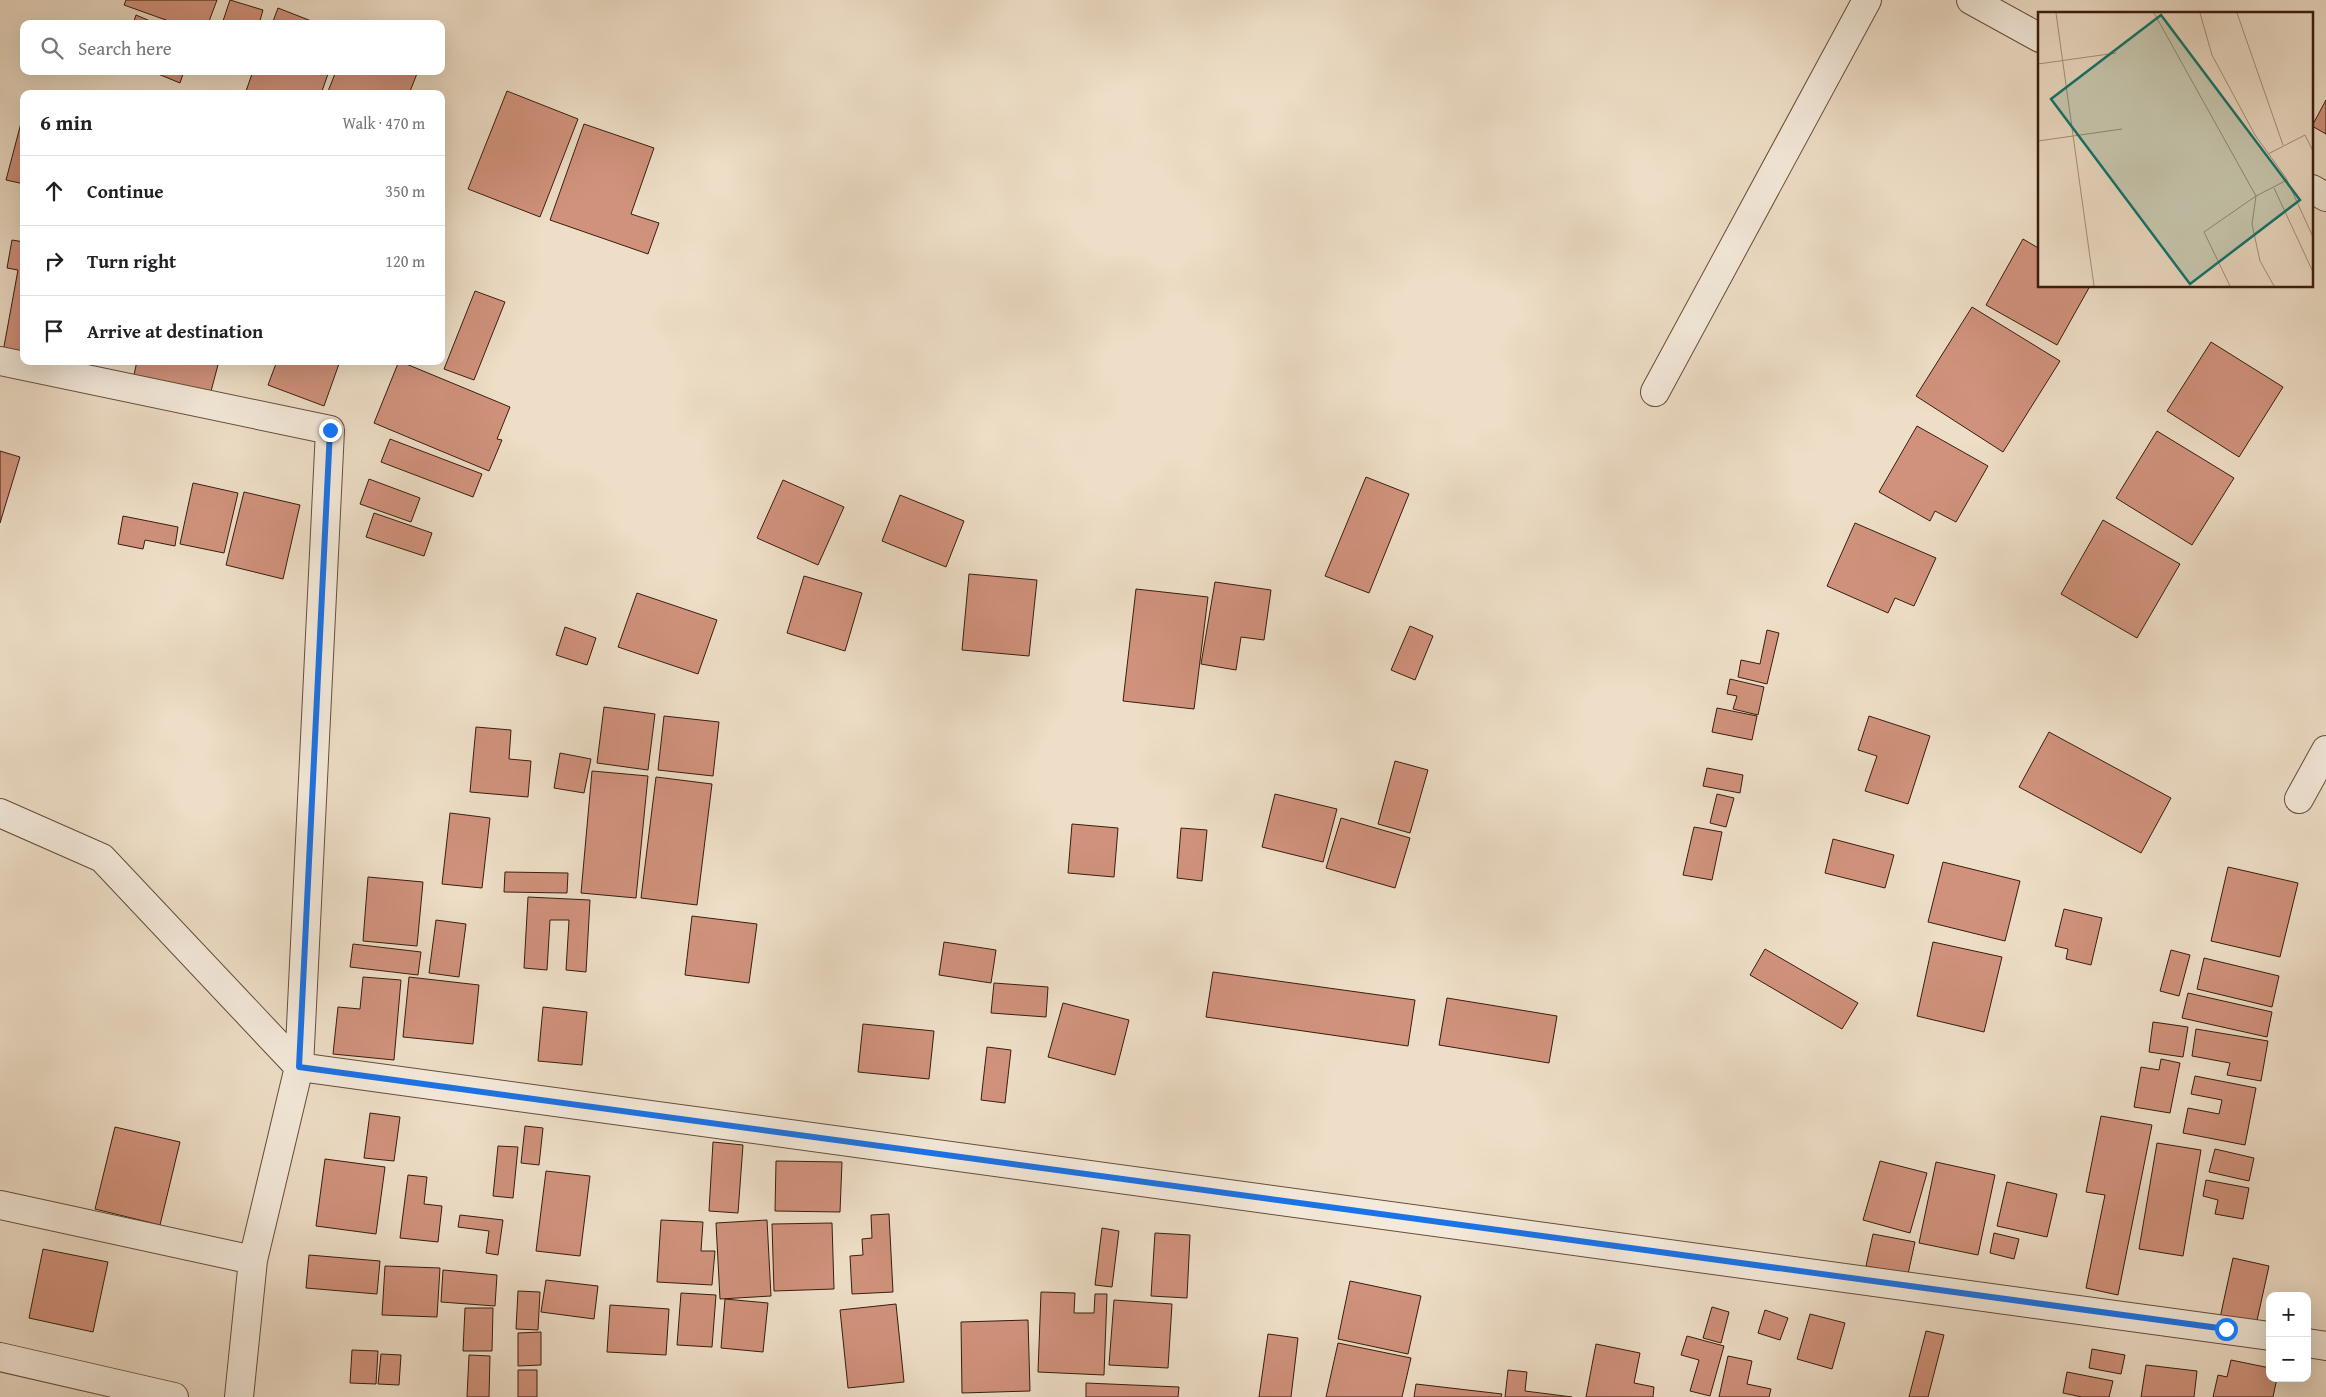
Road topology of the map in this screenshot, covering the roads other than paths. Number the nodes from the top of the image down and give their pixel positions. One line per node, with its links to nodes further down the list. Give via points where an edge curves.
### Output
1 (1867, 0): 7 (street)
2 (1971, 0): 3 (street)
3 (2038, 37)
4 (2314, 190): 5 (street)
5 (2326, 197)
6 (0, 361): 11 (street, via 330,430)
7 (1655, 392)
8 (2326, 750): 9 (street)
9 (2299, 799)
10 (0, 813): 11 (street, via 102,858)
11 (299, 1067): 13 (street); 14 (street)
12 (0, 1205): 13 (street)
13 (253, 1260): 19 (street)
14 (2266, 1335)
15 (2311, 1344): 16 (street)
16 (2326, 1346)
17 (0, 1358): 18 (street)
18 (174, 1397)
19 (239, 1397)

